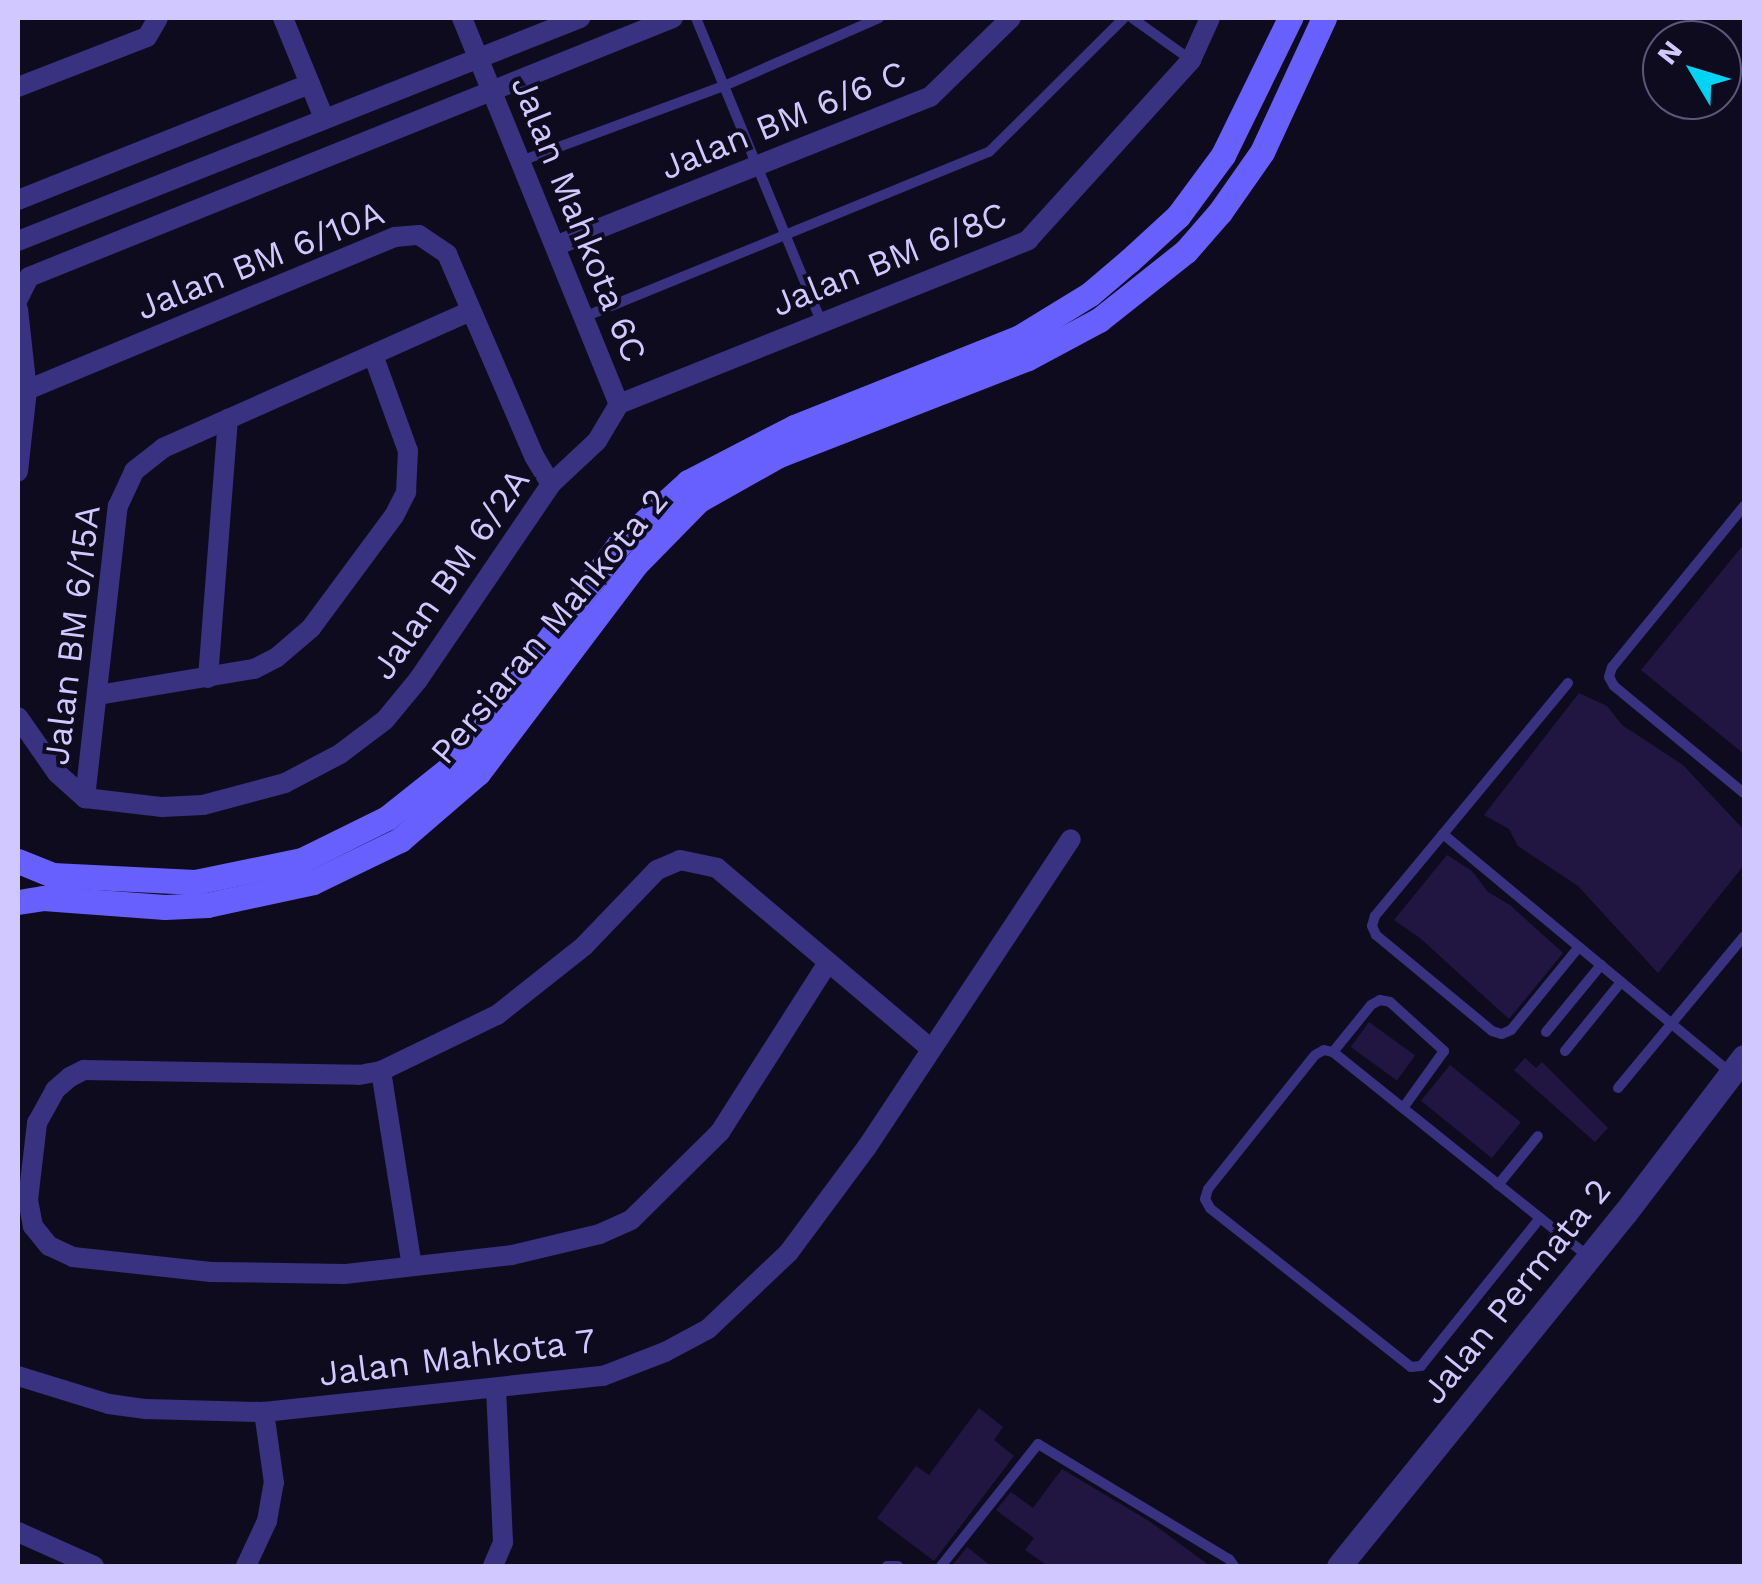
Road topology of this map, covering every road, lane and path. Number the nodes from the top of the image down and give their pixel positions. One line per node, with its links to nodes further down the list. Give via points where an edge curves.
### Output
1 (158, 18): 18 (street, via 147,37)
2 (284, 18): 16 (street)
3 (462, 18): 14 (street, Jalan Mahkota 6C)
4 (580, 18): 14 (street)
5 (673, 18): 19 (street)
6 (696, 18): 17 (lane)
7 (880, 18): 17 (lane)
8 (1011, 18): 22 (street, Jalan BM 6/6 C, via 930,97)
9 (1124, 18): 24 (lane, via 989,152)
10 (1132, 18): 15 (lane)
11 (1210, 18): 15 (street, Jalan BM 6/8C)
12 (1290, 18): 32 (main road, Persiaran Mahkota 2, via 1223,155 1178,216)
13 (1324, 18): 32 (main road, Persiaran Mahkota 2, via 1262,152 1186,250 1135,295)
14 (478, 58): 19 (street, Jalan Mahkota 6C); 20 (street)
15 (1191, 60): 31 (street, Jalan BM 6/8C, via 1028,240)
16 (310, 84): 20 (street); 23 (street)
17 (724, 86): 21 (lane); 22 (lane)
18 (18, 87)
19 (492, 92): 21 (street, Jalan Mahkota 6C); 27 (street, via 28,277)
20 (324, 118): 25 (street)
21 (521, 160): 26 (street, Jalan Mahkota 6C)
22 (756, 165): 24 (lane); 26 (street, Jalan BM 6/6 C)
23 (18, 200)
24 (785, 236): 30 (lane); 31 (lane)
25 (18, 241)
26 (556, 246): 30 (street, Jalan Mahkota 6C)
27 (18, 299)
28 (18, 309): 34 (street)
29 (471, 311): 33 (street, Jalan BM 6/15A); 34 (street, Jalan BM 6/10A, via 442,249 419,235 401,236); 38 (street, Jalan BM 6/10A)
30 (584, 318): 35 (street, Jalan Mahkota 6C)
31 (820, 322): 35 (street, Jalan BM 6/8C)
32 (1024, 348): 48 (main road, Persiaran Mahkota 2, via 794,427 688,482 618,546 460,760 344,841 302,860 195,882 52,875); 49 (main road, Persiaran Mahkota 2, via 779,455 699,500 636,564 478,773 440,810 357,864 261,896 208,905)
33 (373, 355): 36 (street, Jalan BM 6/15A); 40 (street, via 408,452 401,504 311,628 269,662)
34 (27, 390): 37 (street)
35 (619, 404): 38 (street, Jalan BM 6/2A, via 597,441)
36 (228, 419): 40 (street); 42 (street, Jalan BM 6/15A, via 155,452 124,487)
37 (18, 472)
38 (551, 484): 45 (street, Jalan BM 6/2A, via 418,680 384,720 340,754 284,783 203,805)
39 (1744, 506): 44 (lane, via 1609,677)
40 (208, 678): 42 (street)
41 (1568, 683): 46 (lane)
42 (98, 695): 45 (street, Jalan BM 6/15A)
43 (18, 717): 45 (street, via 60,778)
44 (1744, 793)
45 (86, 798)
46 (1443, 834): 51 (lane); 51 (lane, via 1372,926 1434,983 1502,1034)
47 (1071, 839): 57 (street, Jalan Mahkota 7)
48 (18, 861)
49 (18, 902)
50 (1744, 936): 55 (lane)
51 (1580, 947): 53 (lane)
52 (827, 964): 57 (street); 61 (street, via 717,868 680,860 657,870 584,946 496,1014); 68 (street, via 720,1132 631,1220 512,1256)
53 (1601, 965): 54 (lane); 56 (lane)
54 (1622, 982): 55 (lane); 58 (lane)
55 (1672, 1024): 60 (lane); 62 (lane)
56 (1546, 1032)
57 (930, 1048): 70 (street, Jalan Mahkota 7, via 789,1252 708,1329 603,1376)
58 (1565, 1050)
59 (1333, 1052): 63 (lane); 63 (lane, via 1380,1000 1414,1022 1444,1051); 66 (lane, via 1314,1055 1208,1189 1210,1208 1411,1367 1421,1366)
60 (1738, 1065): 67 (street, Jalan Permata 2)
61 (380, 1071): 68 (street); 68 (street, via 84,1070 56,1090 37,1123 29,1213 40,1237 73,1256 211,1272 344,1274)
62 (1618, 1088)
63 (1403, 1108): 65 (lane)
64 (1538, 1136): 65 (lane)
65 (1498, 1184): 66 (lane)
66 (1540, 1218): 67 (lane)
67 (1590, 1257): 80 (street, Jalan Permata 2)
68 (412, 1266)
69 (18, 1376): 71 (street, Jalan Mahkota 7, via 109,1404)
70 (496, 1390): 71 (street, Jalan Mahkota 7); 75 (street, via 503,1542)
71 (264, 1412): 74 (street, via 274,1483 267,1521)
72 (18, 1532): 73 (street)
73 (94, 1566)
74 (246, 1566)
75 (493, 1566)
76 (886, 1566): 77 (lane)
77 (898, 1566)
78 (941, 1566): 79 (lane, via 1030,1449 1043,1444)
79 (1234, 1566)
80 (1339, 1566)

